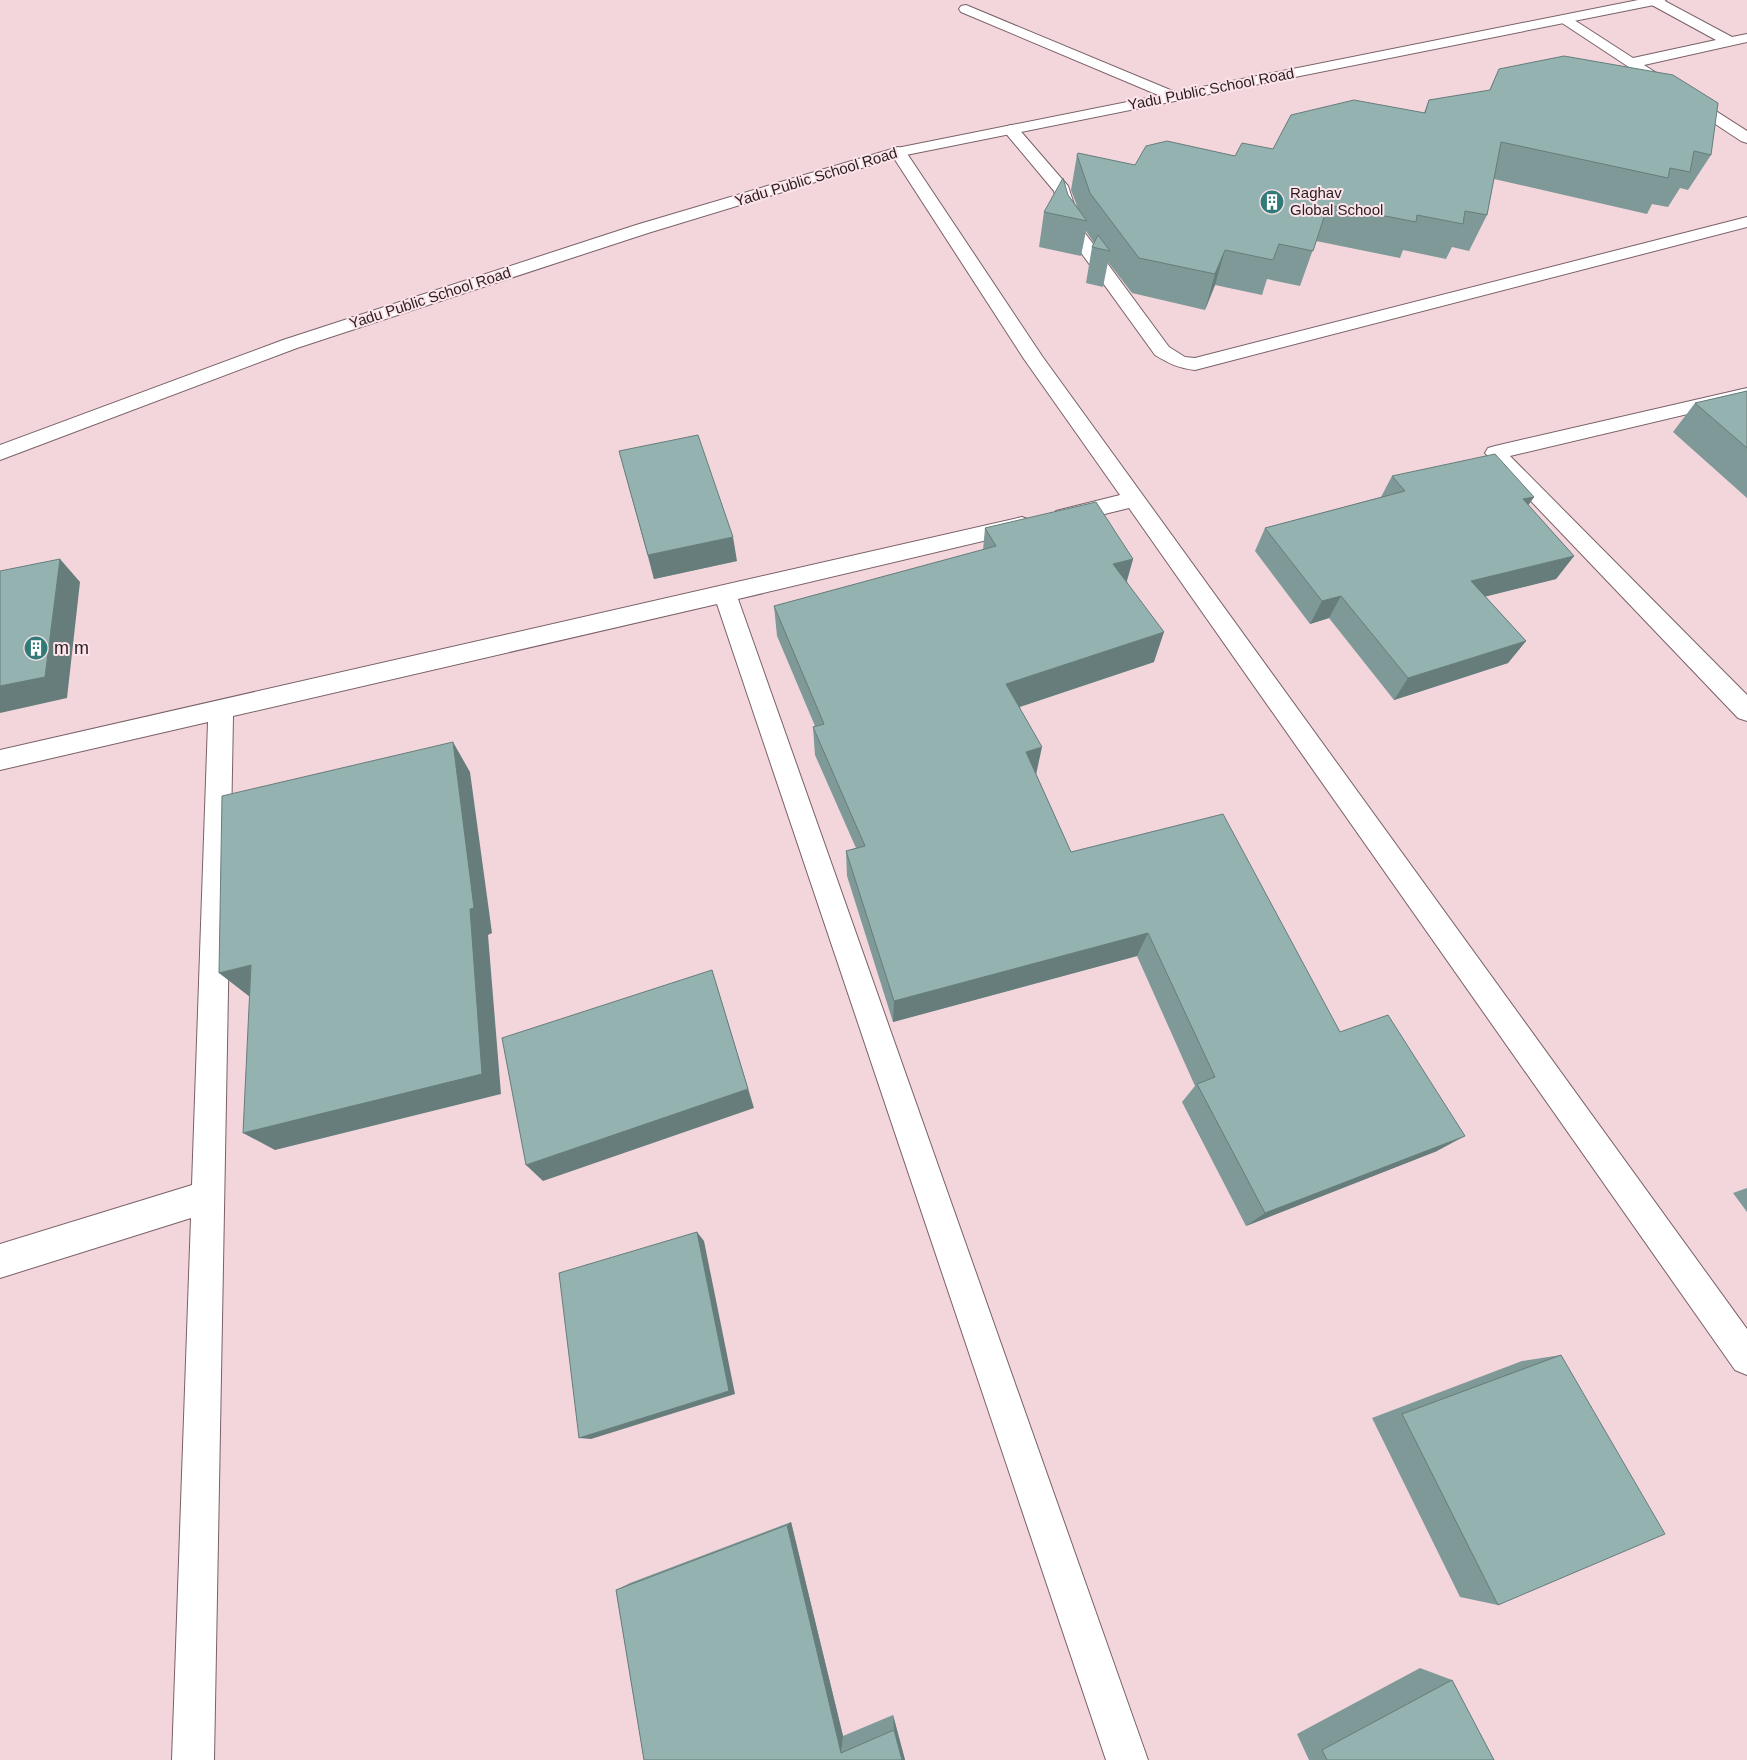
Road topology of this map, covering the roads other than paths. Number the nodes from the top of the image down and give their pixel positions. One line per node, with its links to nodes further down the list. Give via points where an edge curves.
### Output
1 (1657, 0): 3 (street, Yadu Public School Road); 5 (street)
2 (966, 9): 7 (street)
3 (1563, 19): 6 (street); 7 (street, Yadu Public School Road)
4 (1747, 38): 5 (street)
5 (1730, 42): 6 (street)
6 (1631, 63): 9 (street)
7 (1175, 97): 8 (street, Yadu Public School Road)
8 (1011, 130): 10 (street, Yadu Public School Road); 11 (street, via 1062,190 1073,229 1162,351 1180,362 1195,364)
9 (1747, 138)
10 (898, 152): 13 (street, Yadu Public School Road, via 642,229 300,341); 14 (street, via 1034,359)
11 (1747, 222)
12 (1747, 394): 17 (street, via 1495,453)
13 (0, 453)
14 (1134, 500): 15 (street); 21 (street)
15 (724, 593): 16 (street); 23 (street)
16 (220, 709): 18 (street); 19 (street)
17 (1747, 711)
18 (0, 760)
19 (208, 1196): 20 (street); 22 (street)
20 (0, 1261)
21 (1747, 1358)
22 (193, 1760)
23 (1127, 1760)

